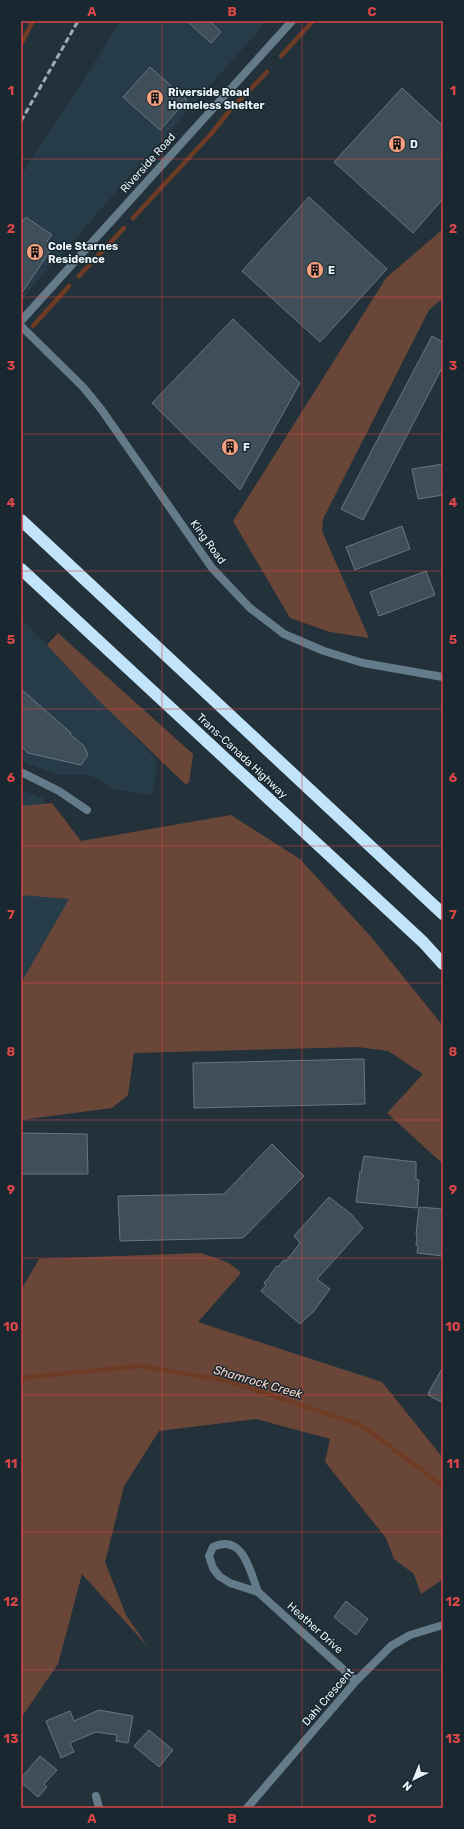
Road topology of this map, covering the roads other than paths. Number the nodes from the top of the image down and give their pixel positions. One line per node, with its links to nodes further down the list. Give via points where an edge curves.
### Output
1 (292, 21): 2 (street, Riverside Road)
2 (21, 321)
3 (21, 326): 6 (street, King Road, via 83,387 101,409 212,568 250,608 284,634 324,651 363,663)
4 (21, 520): 9 (highway, Trans-Canada Highway)
5 (21, 569): 10 (highway, Trans-Canada Highway, via 423,942)
6 (443, 677)
7 (21, 772): 8 (street, via 59,791)
8 (87, 810)
9 (443, 914)
10 (443, 964)
11 (258, 1592): 11 (street, Heather Drive, via 241,1551 229,1543 213,1547 209,1556 219,1576 230,1583); 13 (street, Heather Drive)
12 (443, 1625): 13 (street, Dahl Crescent, via 410,1635 392,1646)
13 (356, 1681): 16 (street, Dahl Crescent)
14 (96, 1796): 15 (street)
15 (99, 1808)
16 (247, 1808)

